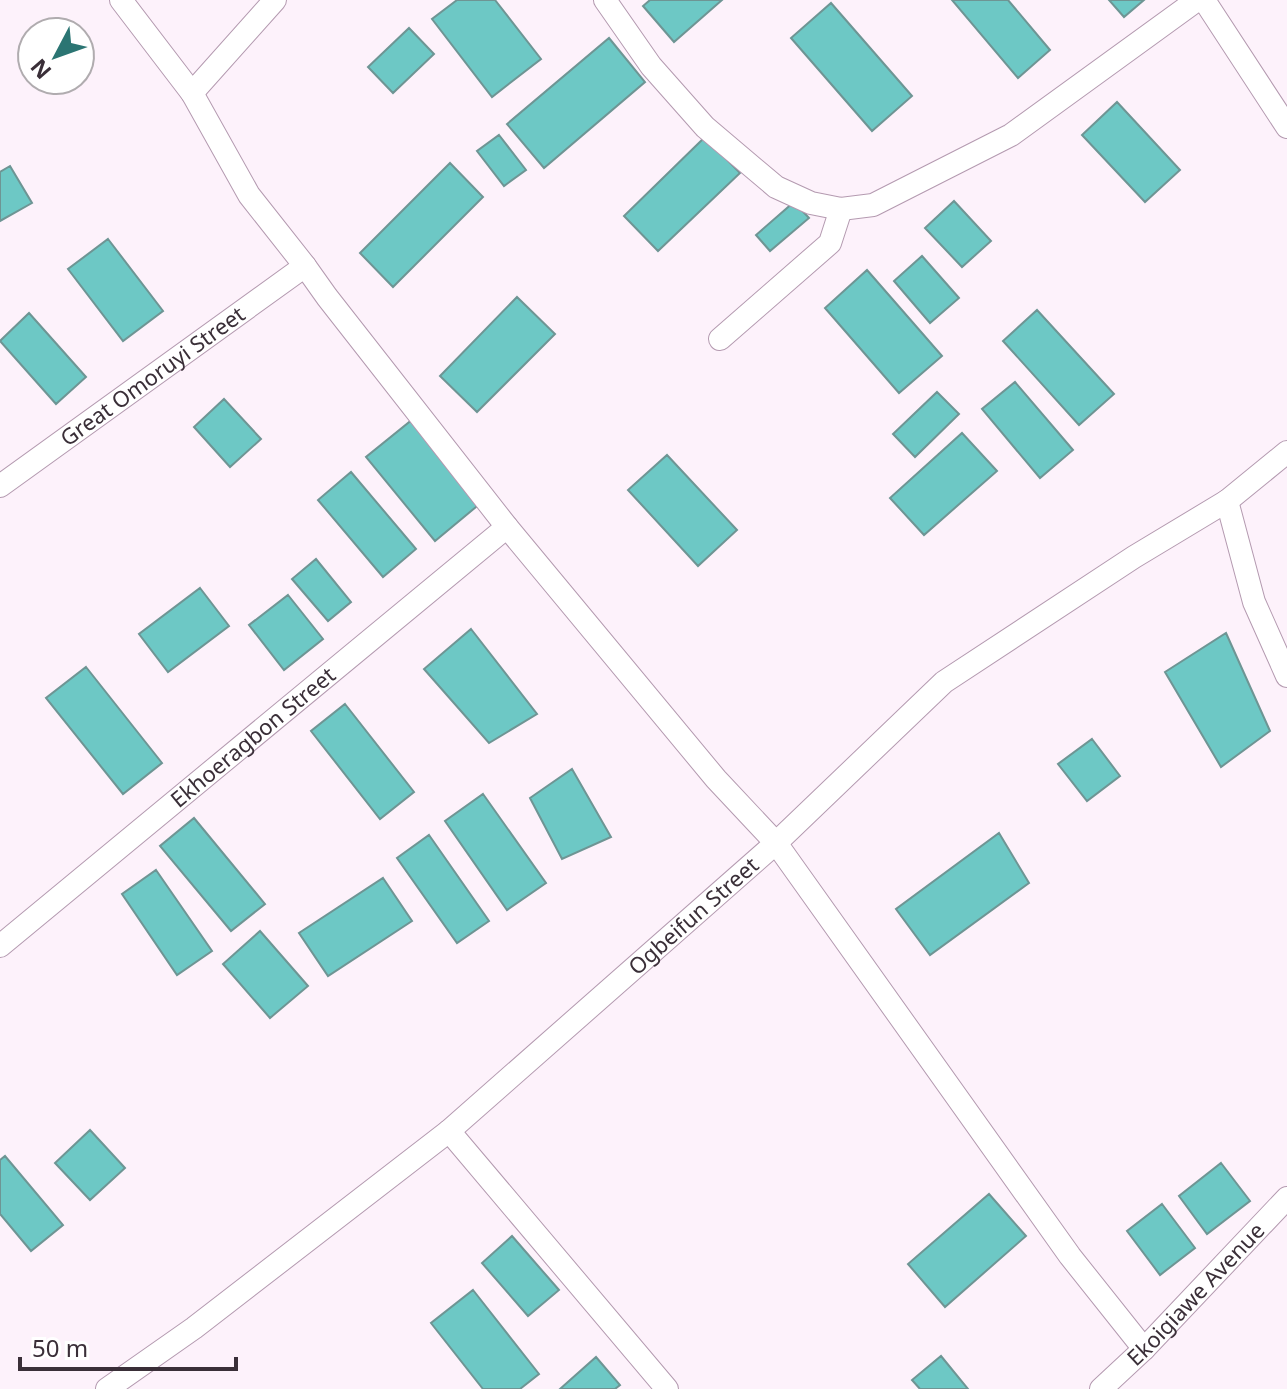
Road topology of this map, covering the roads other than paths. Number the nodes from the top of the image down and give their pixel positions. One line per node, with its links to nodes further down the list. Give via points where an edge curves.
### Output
1 (121, 0): 6 (street)
2 (275, 0): 6 (street)
3 (605, 0): 8 (street, via 651,66 705,127 776,187)
4 (1197, 0): 8 (street, via 1011,135 873,205)
5 (1204, 0): 7 (street)
6 (192, 93): 9 (street, via 249,195)
7 (1287, 127)
8 (841, 209): 10 (street, via 830,243)
9 (305, 266): 12 (street, Great Omoruyi Street); 14 (street)
10 (720, 339)
11 (1287, 452): 13 (street, Ogbeifun Street)
12 (0, 486)
13 (1227, 501): 15 (street, via 1254,602); 16 (street, Ogbeifun Street, via 944,682)
14 (507, 527): 16 (street, via 716,779); 17 (street, Ekhoeragbon Street)
15 (1287, 676)
16 (776, 843): 18 (street, Ogbeifun Street); 20 (street, via 1070,1256)
17 (0, 946)
18 (449, 1131): 21 (street, Ogbeifun Street); 22 (street)
19 (1287, 1198): 20 (street, Ekoigiawe Avenue)
20 (1144, 1349): 23 (street, Ekoigiawe Avenue)
21 (107, 1389)
22 (667, 1389)
23 (1101, 1389)

